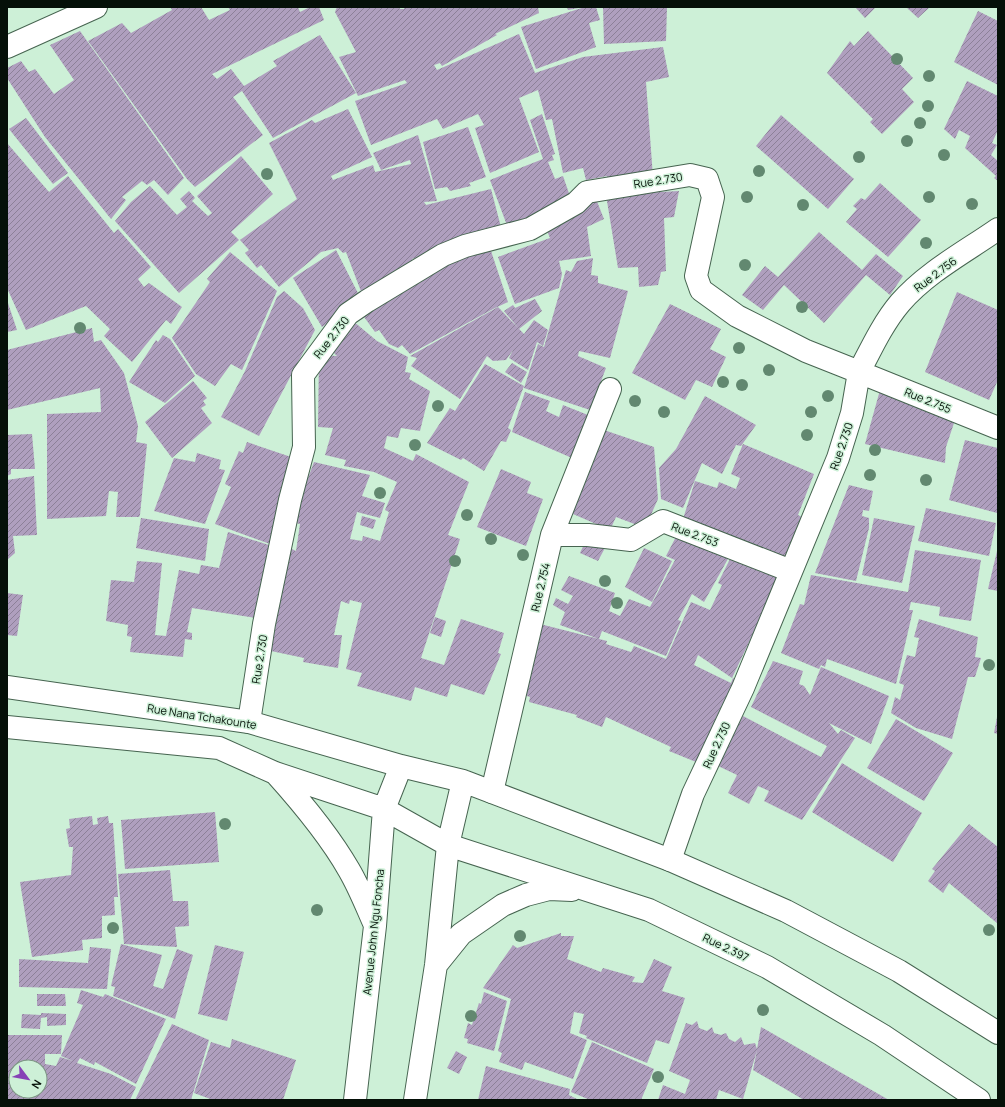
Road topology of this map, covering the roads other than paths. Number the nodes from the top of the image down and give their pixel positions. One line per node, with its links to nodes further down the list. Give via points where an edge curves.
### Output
1 (96, 7): 2 (main road)
2 (7, 47)
3 (998, 229): 4 (main road, Rue 2.756, via 923,280 899,304)
4 (859, 372): 6 (main road, Rue 2.755); 8 (main road, Rue 2.730, via 852,413 838,458); 10 (main road, Rue 2.730, via 806,351 737,316 701,290 696,276 714,197 707,179 690,175 587,192 576,203 530,229 465,246 443,255 348,314 303,375 304,448 290,500 264,624)
5 (610, 389): 7 (main road, Rue 2.754)
6 (998, 428)
7 (552, 535): 8 (main road, Rue 2.753, via 588,535 631,540 664,521); 15 (main road, Rue 2.754)
8 (791, 571): 18 (main road, Rue 2.730, via 743,688 694,794)
9 (7, 687): 10 (main road, Rue Nana Tchakounte)
10 (249, 722): 12 (main road, Rue Nana Tchakounte)
11 (7, 727): 13 (main road, via 219,748)
12 (401, 766): 14 (main road, Rue Nana Tchakounte); 16 (main road, Avenue John Ngu Foncha)
13 (275, 773): 16 (main road); 20 (main road, via 307,809 348,868)
14 (463, 781): 15 (main road); 17 (main road)
15 (492, 792): 18 (main road)
16 (384, 809): 17 (main road); 20 (main road, Avenue John Ngu Foncha)
17 (448, 844): 19 (main road, Rue 2.397); 21 (main road)
18 (670, 860): 22 (main road, via 786,911 899,971)
19 (591, 891): 21 (main road, via 549,889 503,905 461,934); 25 (main road, Rue 2.397, via 648,910 767,967 882,1035)
20 (375, 926): 23 (main road, Avenue John Ngu Foncha)
21 (436, 965): 24 (main road)
22 (998, 1033)
23 (355, 1100)
24 (416, 1100)
25 (979, 1100)

